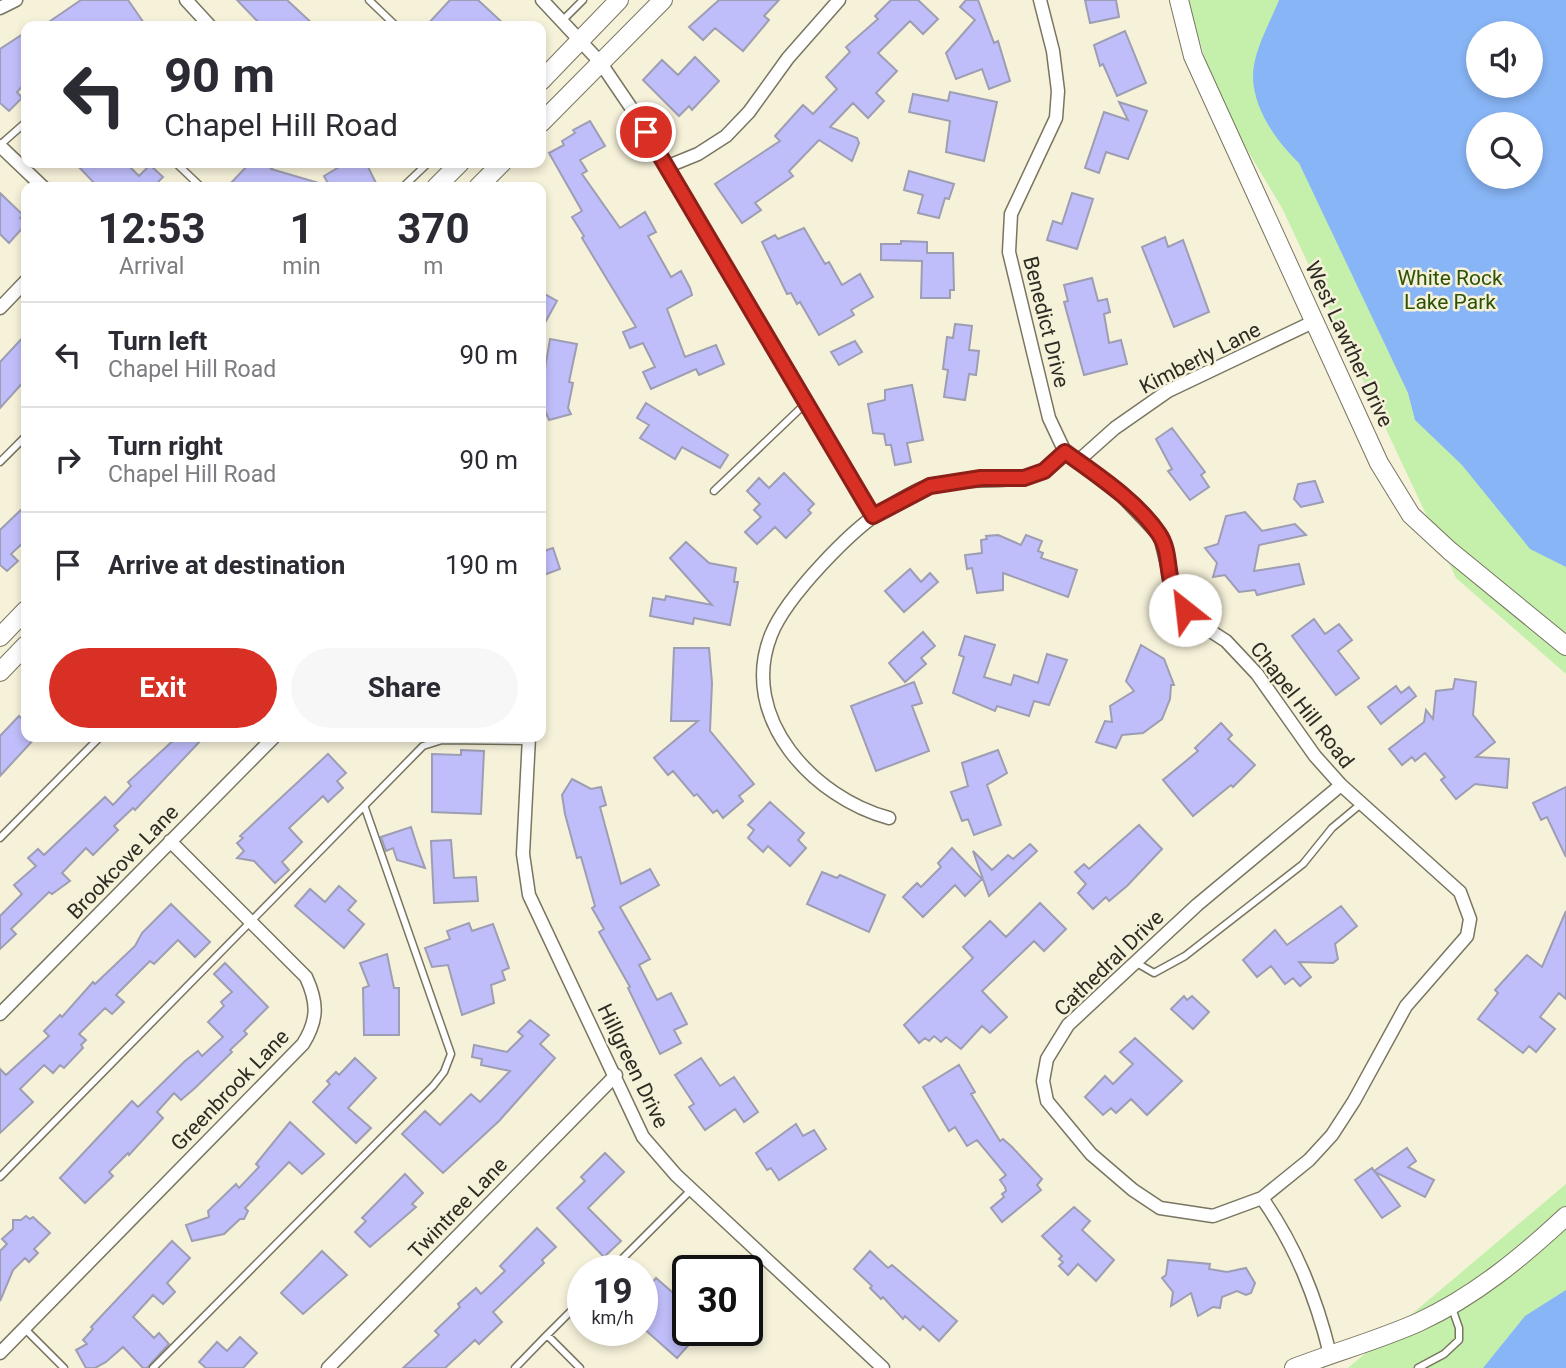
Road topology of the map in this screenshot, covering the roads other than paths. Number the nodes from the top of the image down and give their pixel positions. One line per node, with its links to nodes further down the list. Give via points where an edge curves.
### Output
1 (16, 0): 11 (street)
2 (187, 0): 13 (street)
3 (369, 0): 14 (lane)
4 (542, 0): 12 (street)
5 (583, 0): 12 (lane)
6 (619, 0): 15 (street)
7 (663, 0): 16 (street)
8 (839, 0): 22 (street, via 726,136)
9 (1040, 0): 38 (street, Benedict Drive, via 1053,51 1056,118 1011,214 1009,252 1049,418)
10 (1179, 0): 35 (street, West Lawther Drive, via 1193,56)
11 (0, 8)
12 (563, 20): 15 (street)
13 (206, 21)
14 (391, 21)
15 (581, 40): 16 (street); 17 (street)
16 (600, 62): 18 (street); 22 (street)
17 (546, 76)
18 (546, 118)
19 (21, 126): 20 (lane)
20 (0, 145): 21 (street)
21 (21, 166)
22 (666, 167): 36 (street)
23 (24, 168): 28 (street)
24 (181, 168): 29 (lane)
25 (423, 168): 30 (lane)
26 (455, 168): 31 (street)
27 (497, 168): 32 (street)
28 (38, 182)
29 (196, 182)
30 (408, 182)
31 (441, 182)
32 (483, 182)
33 (21, 286): 34 (street)
34 (0, 307)
35 (1313, 322): 39 (street, Kimberly Lane, via 1168,391); 45 (street, West Lawther Drive, via 1378,463 1411,515)
36 (804, 404): 41 (lane); 42 (street)
37 (21, 441): 40 (lane)
38 (1065, 452): 39 (street, Chapel Hill Road); 42 (street, via 1044,471 1024,478 981,478 930,486)
39 (1078, 461): 52 (street, Chapel Hill Road, via 1122,496 1160,536 1175,598 1257,674)
40 (0, 462)
41 (714, 491)
42 (873, 516): 55 (street, via 793,596 771,636 765,692 772,720 811,778 845,802)
43 (21, 615): 44 (street)
44 (0, 637)
45 (1566, 646)
46 (21, 650): 47 (street)
47 (0, 673)
48 (95, 742): 56 (lane)
49 (269, 742): 57 (street, Brookcove Lane)
50 (436, 742): 54 (lane, via 423,746)
51 (529, 742): 61 (street, Hillgreen Drive, via 523,853 529,895)
52 (1341, 785): 53 (street, Chapel Hill Road); 59 (street, Cathedral Drive)
53 (1362, 803): 59 (lane, via 1332,828 1303,864 1185,956 1154,973); 64 (street, Chapel Hill Road, via 1460,892 1470,919 1467,936 1406,1006 1332,1135)
54 (365, 808): 58 (lane); 74 (lane, via 451,1054 433,1086)
55 (889, 818)
56 (0, 838)
57 (170, 841): 58 (street, Greenbrook Lane); 60 (street, Brookcove Lane)
58 (251, 922): 62 (lane); 69 (street, Greenbrook Lane, via 306,977 314,996 316,1019 311,1031)
59 (1135, 962): 64 (street, Cathedral Drive, via 1068,1025 1047,1059 1043,1081 1047,1101 1091,1154 1160,1208 1213,1216)
60 (0, 1014)
61 (615, 1075): 63 (street, Hillgreen Drive, via 643,1137); 75 (street, Twintree Lane)
62 (0, 1177)
63 (691, 1190): 66 (lane); 78 (street, Hillgreen Drive)
64 (1262, 1198): 72 (street, via 1304,1268)
65 (1566, 1216): 67 (street, via 1526,1253)
66 (626, 1255)
67 (1451, 1306): 72 (street, via 1418,1323); 80 (lane, via 1459,1339 1444,1354)
68 (567, 1315): 70 (lane)
69 (26, 1329): 71 (street, Greenbrook Lane); 73 (lane)
70 (548, 1335): 76 (lane); 77 (lane)
71 (0, 1353)
72 (1330, 1354): 79 (street)
73 (64, 1368)
74 (153, 1368)
75 (328, 1368)
76 (515, 1368)
77 (580, 1368)
78 (883, 1368)
79 (1294, 1368)
80 (1418, 1368)

